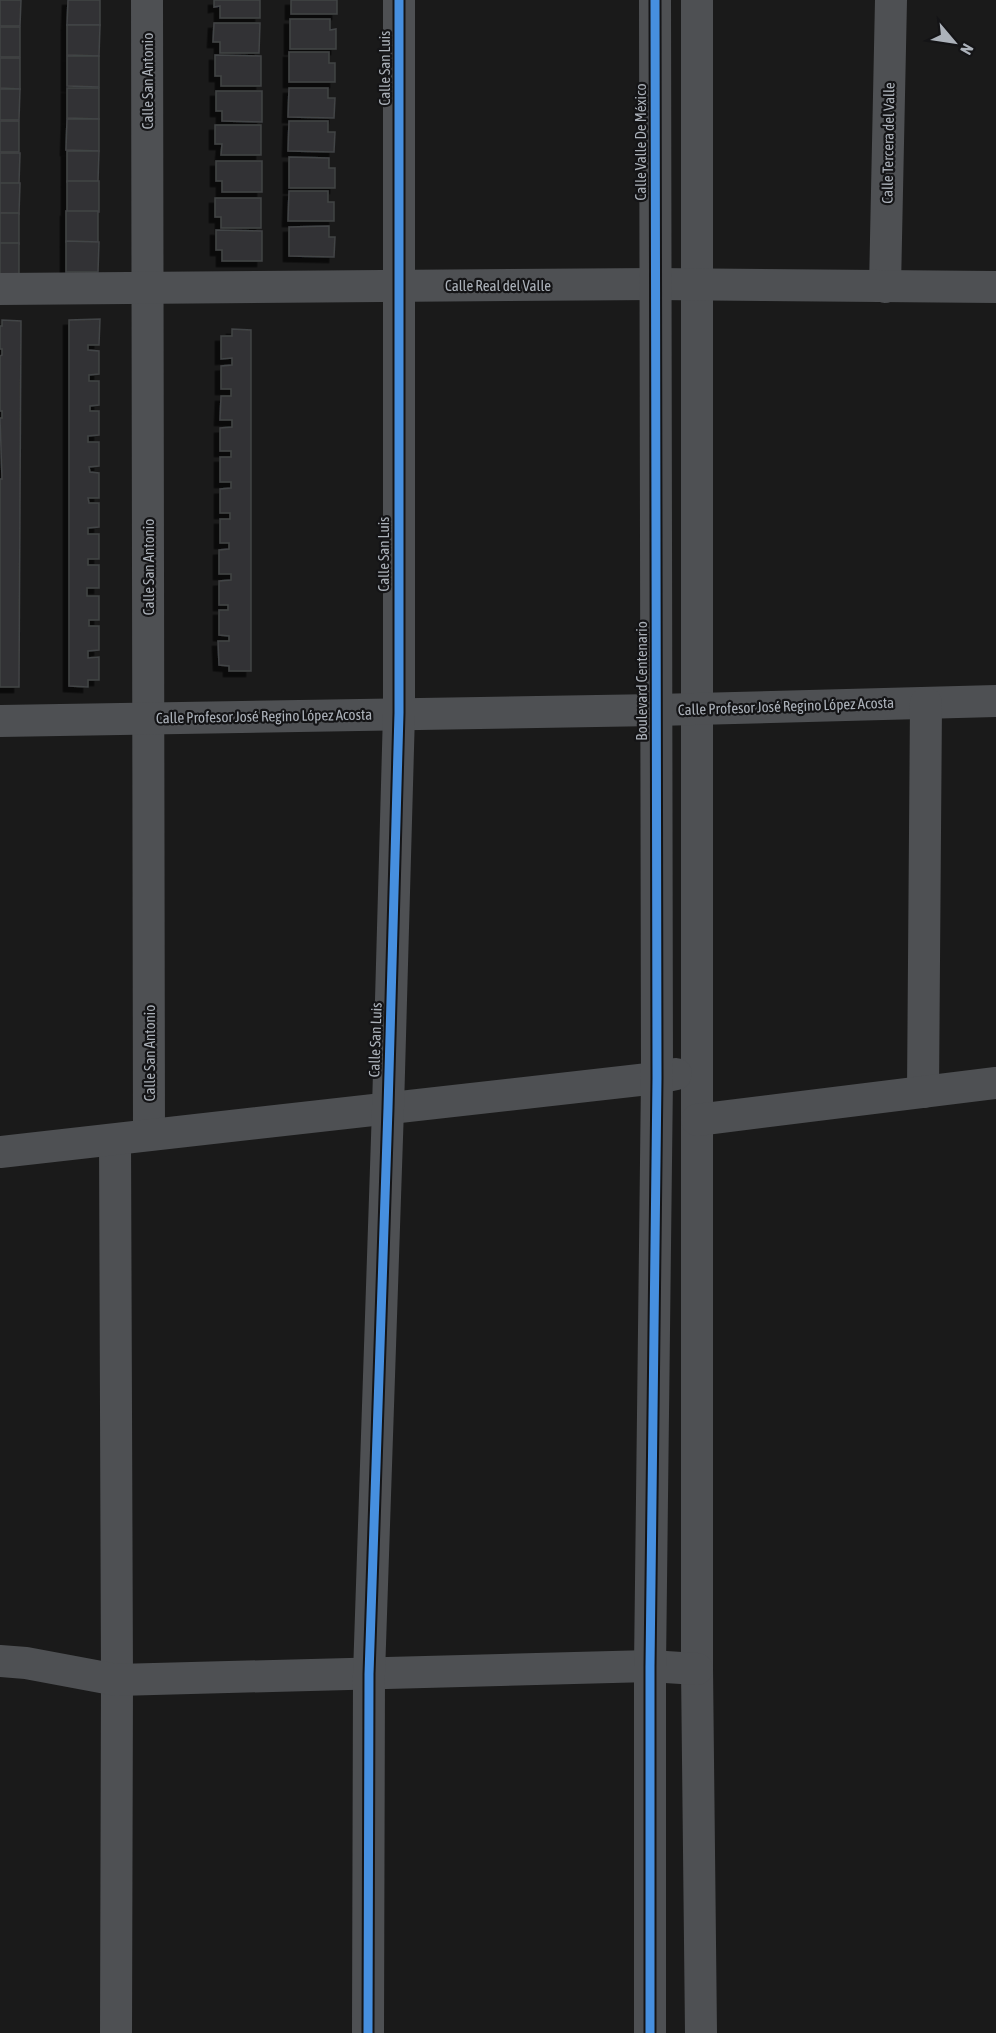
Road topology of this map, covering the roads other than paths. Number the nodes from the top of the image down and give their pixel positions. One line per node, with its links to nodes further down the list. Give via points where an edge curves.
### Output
1 (147, 0): 12 (street, Calle San Antonio)
2 (399, 0): 8 (street, Calle San Luis)
3 (655, 0): 6 (street, Calle Valle De México)
4 (697, 0): 7 (street)
5 (891, 0): 9 (street, Calle Tercera del Valle)
6 (655, 284): 7 (street, Calle Real del Valle); 8 (street, Calle Real del Valle); 16 (street, Boulevard Centenario)
7 (696, 285): 9 (street, Calle Real del Valle); 15 (street)
8 (398, 286): 12 (street, Calle Real del Valle); 17 (street, Calle San Luis)
9 (885, 287): 10 (street, Calle Real del Valle)
10 (996, 287)
11 (0, 289): 12 (street, Calle Real del Valle)
12 (148, 289): 18 (street, Calle San Antonio)
13 (996, 701): 14 (street, Calle Profesor José Regino López Acosta)
14 (926, 702): 15 (street, Calle Profesor José Regino López Acosta); 23 (street)
15 (697, 708): 16 (street, Calle Profesor José Regino López Acosta); 20 (street)
16 (656, 710): 17 (street, Calle Profesor José Regino López Acosta); 21 (street, Boulevard Centenario)
17 (399, 713): 18 (street, Calle Profesor José Regino López Acosta); 24 (street, Calle San Luis)
18 (148, 718): 19 (street, Calle Profesor José Regino López Acosta); 26 (street, Calle San Antonio)
19 (0, 721)
20 (697, 1070): 21 (street); 25 (street)
21 (657, 1078): 24 (street); 30 (street, Boulevard Centenario)
22 (996, 1083): 23 (street)
23 (923, 1092): 25 (street)
24 (388, 1108): 26 (street); 32 (street, Calle San Luis)
25 (698, 1120): 31 (street)
26 (149, 1134): 27 (street)
27 (115, 1140): 28 (street); 33 (street)
28 (0, 1152)
29 (0, 1661): 33 (street)
30 (650, 1666): 31 (street); 32 (street); 36 (street, Boulevard Centenario)
31 (697, 1669): 37 (street)
32 (369, 1674): 33 (street); 35 (street, Calle San Luis)
33 (117, 1680): 34 (street)
34 (116, 2033)
35 (368, 2033)
36 (650, 2033)
37 (702, 2033)

